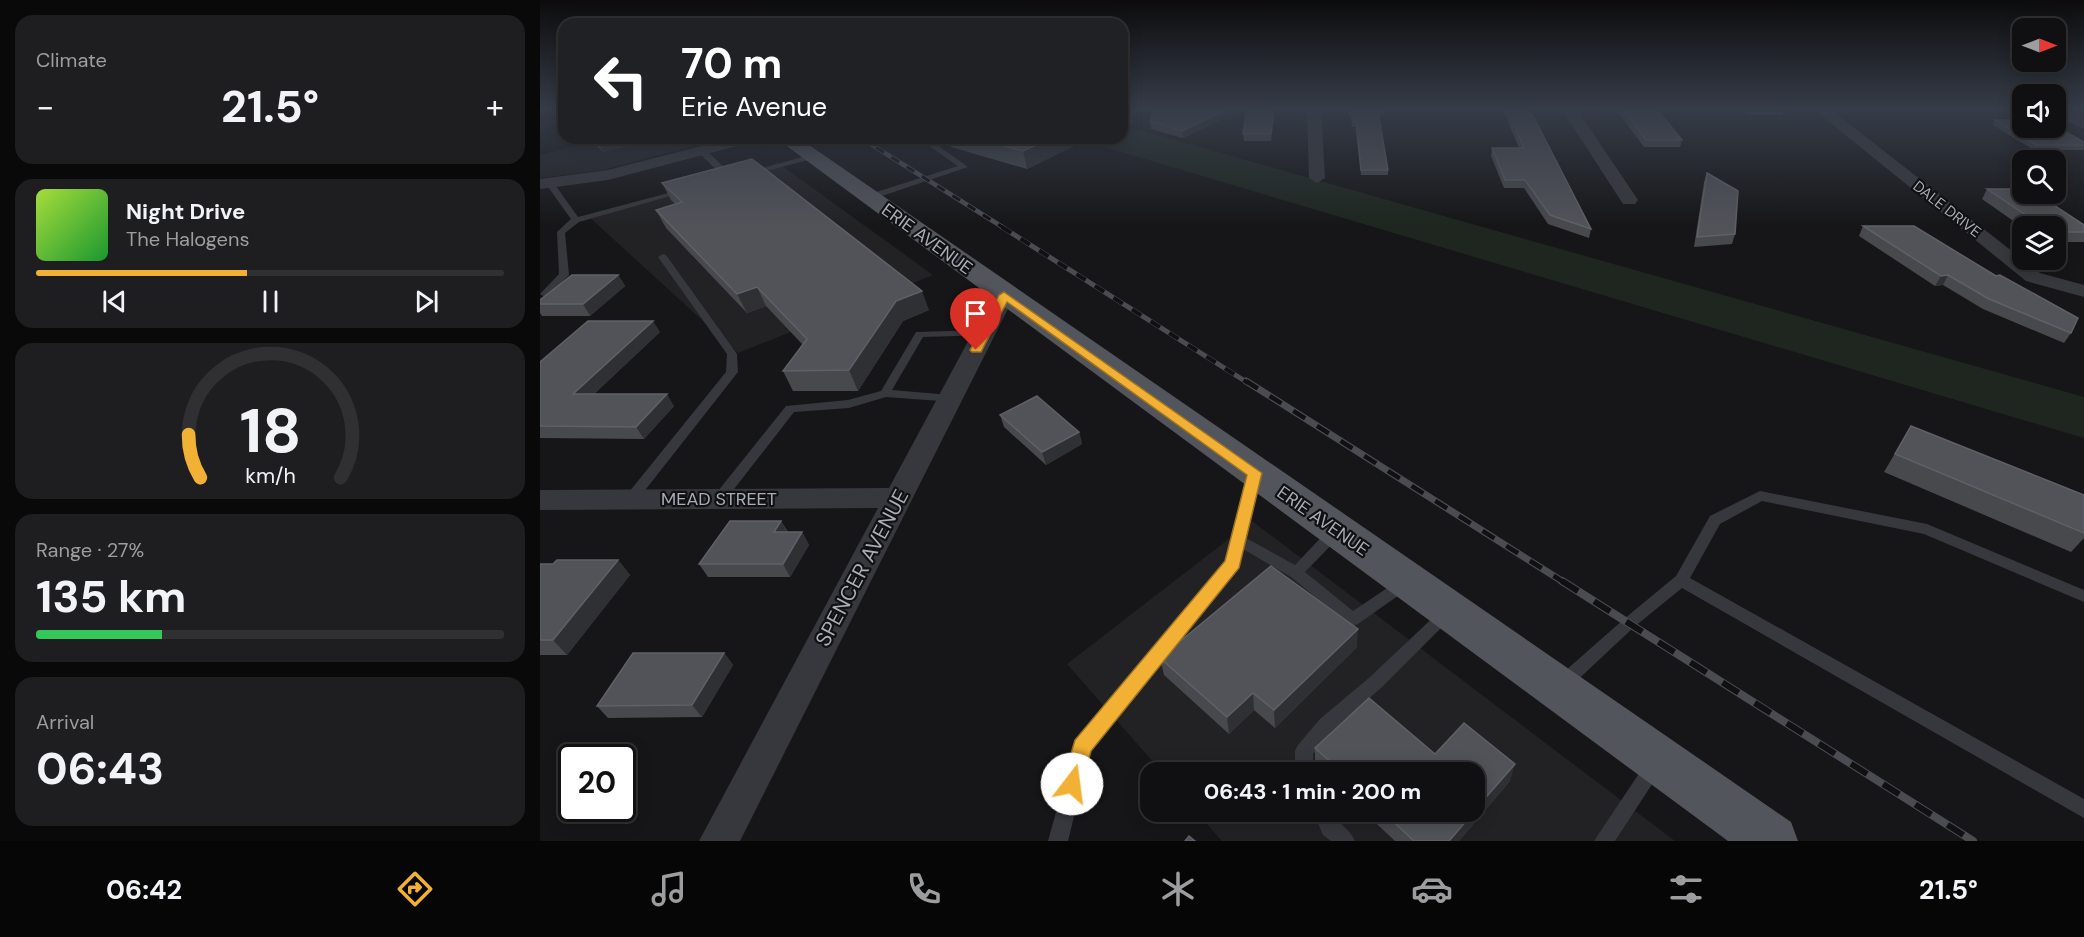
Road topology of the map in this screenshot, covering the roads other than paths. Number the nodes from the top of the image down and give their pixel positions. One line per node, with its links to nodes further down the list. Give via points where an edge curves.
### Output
1 (716, 147): 7 (street)
2 (799, 147): 8 (lane); 13 (main road, ERIE AVENUE)
3 (935, 147): 13 (lane, via 964,167)
4 (1316, 147): 9 (street)
5 (1594, 147): 14 (street)
6 (1869, 147): 17 (street, DALE DRIVE, via 2033,277)
7 (702, 151): 8 (lane); 11 (street, via 608,175)
8 (731, 178): 10 (lane)
9 (1317, 178)
10 (720, 182)
11 (545, 184): 15 (lane)
12 (698, 188): 15 (lane)
13 (870, 197): 19 (main road, ERIE AVENUE)
14 (1629, 200)
15 (576, 220): 18 (lane, via 561,232 564,275)
16 (663, 257): 27 (lane, via 732,354 732,372)
17 (2084, 291)
18 (545, 294)
19 (1004, 295): 20 (street, SPENCER AVENUE); 23 (main road, ERIE AVENUE)
20 (985, 333): 21 (lane, via 920,334); 22 (street, SPENCER AVENUE)
21 (885, 393): 22 (lane); 25 (lane, via 849,404 790,408)
22 (950, 399): 24 (street, SPENCER AVENUE)
23 (1255, 473): 28 (main road, ERIE AVENUE); 29 (lane)
24 (898, 498): 25 (street, MEAD STREET); 40 (street, SPENCER AVENUE)
25 (719, 499): 27 (street, MEAD STREET)
26 (540, 500): 27 (street, MEAD STREET)
27 (630, 500)
28 (1336, 531): 30 (lane); 32 (main road, ERIE AVENUE)
29 (1239, 540): 30 (lane); 41 (lane, via 1233,563 1082,747)
30 (1296, 573): 32 (lane, via 1353,620)
31 (1682, 579): 33 (lane, via 1715,520 1760,496 1927,529); 35 (lane); 38 (lane)
32 (1408, 582): 34 (main road, ERIE AVENUE)
33 (2084, 597)
34 (1448, 611): 35 (main road, ERIE AVENUE); 37 (lane, via 1326,725 1304,752)
35 (1557, 689): 36 (main road, ERIE AVENUE)
36 (1658, 760): 43 (lane); 44 (main road, ERIE AVENUE)
37 (1304, 762)
38 (2084, 809)
39 (1327, 822): 42 (lane)
40 (719, 841)
41 (1058, 841)
42 (1344, 841)
43 (1604, 841)
44 (1772, 841)

